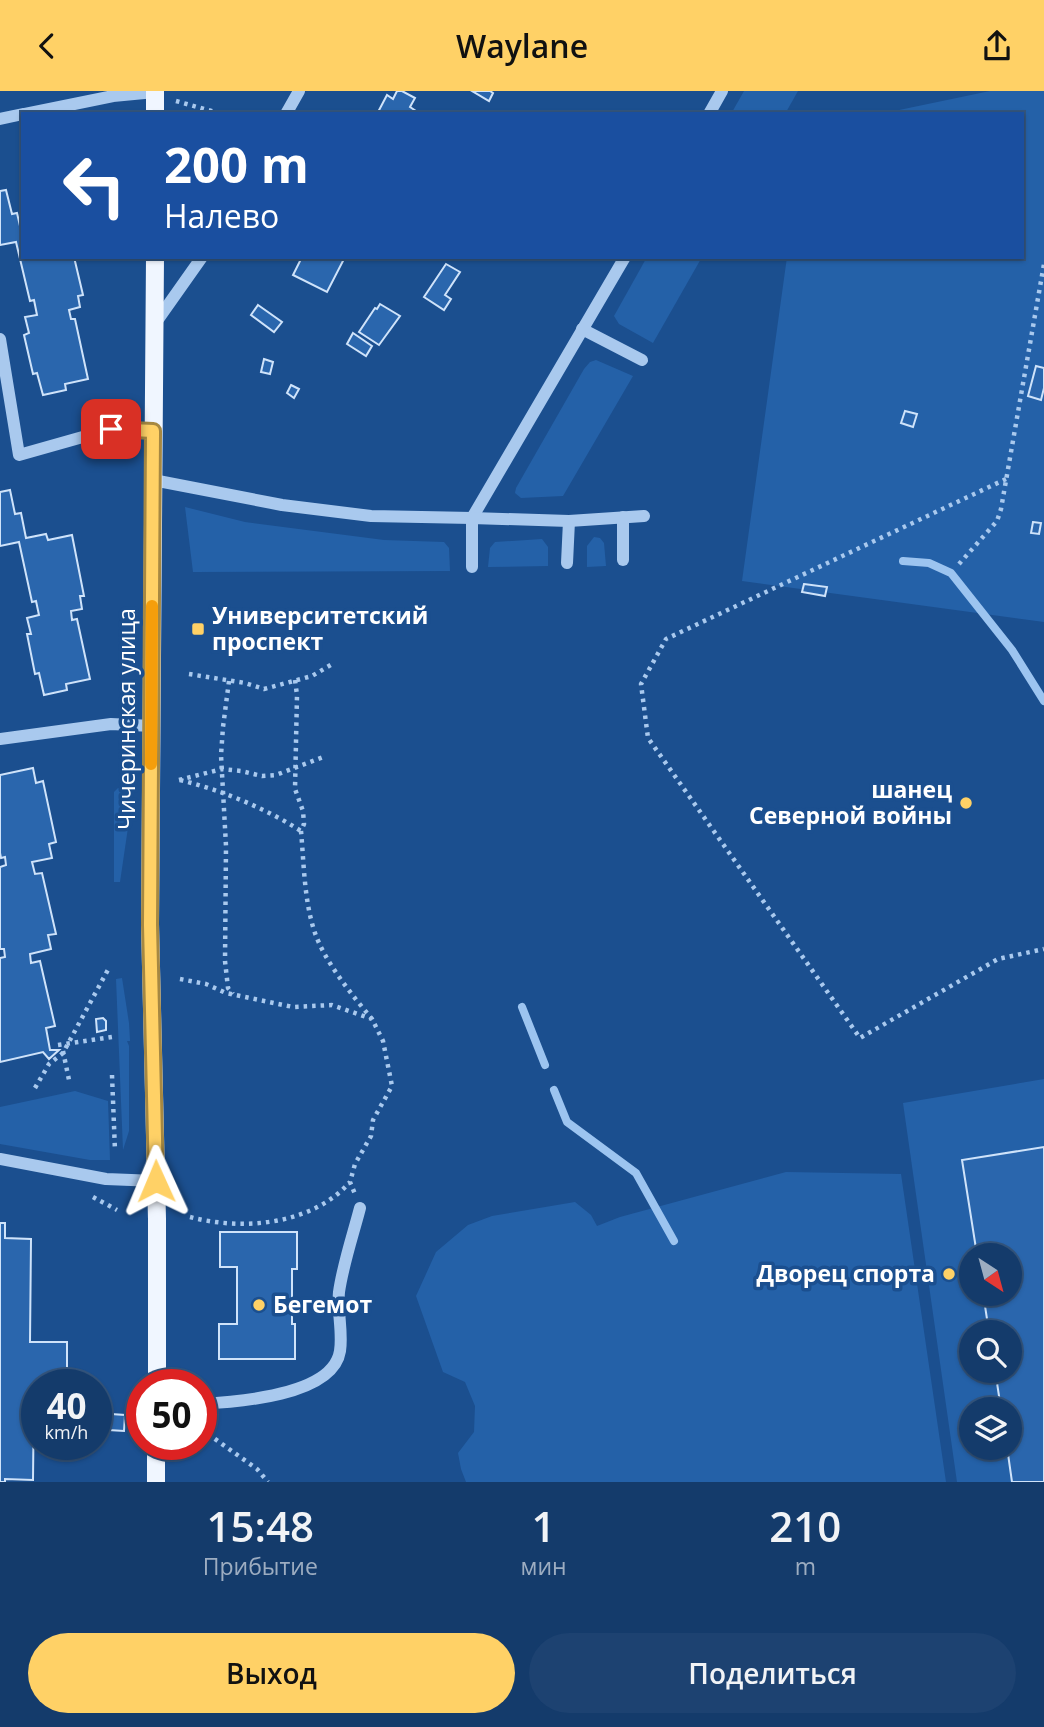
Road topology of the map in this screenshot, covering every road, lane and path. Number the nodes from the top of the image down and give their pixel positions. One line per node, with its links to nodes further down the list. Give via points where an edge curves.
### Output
1 (299, 91): 8 (street)
2 (722, 91): 9 (street)
3 (155, 92): 5 (street); 6 (main road)
4 (179, 103): 7 (path)
5 (34, 112)
6 (155, 112)
7 (214, 112)
8 (287, 112)
9 (710, 112)
10 (21, 115): 11 (street)
11 (0, 119)
12 (155, 259): 16 (main road, Чичеринская улица)
13 (201, 259): 16 (street)
14 (624, 259): 17 (street)
15 (1044, 264): 21 (path)
16 (155, 325): 20 (main road, Чичеринская улица)
17 (582, 329): 19 (street); 25 (street)
18 (0, 339): 20 (street, via 19,455 111,429)
19 (642, 360)
20 (153, 431): 22 (main road, Чичеринская улица)
21 (1006, 479): 29 (path, via 997,521); 42 (path, via 666,639 641,684 648,739 860,1038 998,959)
22 (153, 480): 25 (street, via 282,505 371,516); 35 (main road, Чичеринская улица)
23 (644, 516): 24 (street)
24 (623, 517): 26 (street); 27 (street)
25 (472, 518): 26 (street); 30 (street)
26 (569, 521): 28 (street)
27 (623, 560)
28 (567, 563)
29 (959, 564)
30 (472, 567)
31 (334, 663): 33 (path)
32 (189, 674): 34 (path)
33 (295, 680): 34 (path, via 264,689); 38 (path)
34 (229, 681): 39 (path)
35 (152, 726): 36 (street, via 111,725); 55 (main road, Чичеринская улица, via 150,925)
36 (0, 737)
37 (326, 756): 38 (path)
38 (295, 766): 39 (path, via 262,776); 41 (path, via 295,789 303,811)
39 (222, 769): 40 (path); 40 (path, via 180,780)
40 (222, 794): 41 (path); 45 (path, via 226,978)
41 (301, 831): 46 (path, via 315,934)
42 (1044, 949)
43 (110, 966): 48 (path)
44 (180, 979): 45 (path)
45 (233, 994): 46 (path, via 293,1007 332,1005)
46 (372, 1019): 56 (path, via 383,1041 392,1086 373,1120)
47 (111, 1037): 48 (path)
48 (69, 1044): 49 (path); 49 (path, via 60,1045)
49 (63, 1053): 51 (path); 52 (path)
50 (112, 1075): 53 (path)
51 (69, 1080)
52 (35, 1088)
53 (115, 1151)
54 (0, 1159): 55 (street, via 106,1179)
55 (156, 1181): 59 (main road, Чичеринская улица)
56 (350, 1182): 57 (path); 58 (path, via 337,1197 280,1221 213,1223)
57 (360, 1208): 60 (street, via 339,1292 340,1354 326,1374 305,1387 256,1400)
58 (190, 1217)
59 (157, 1369)
60 (217, 1403)
61 (217, 1440): 64 (path)
62 (156, 1460): 63 (main road)
63 (156, 1482)
64 (268, 1482)

